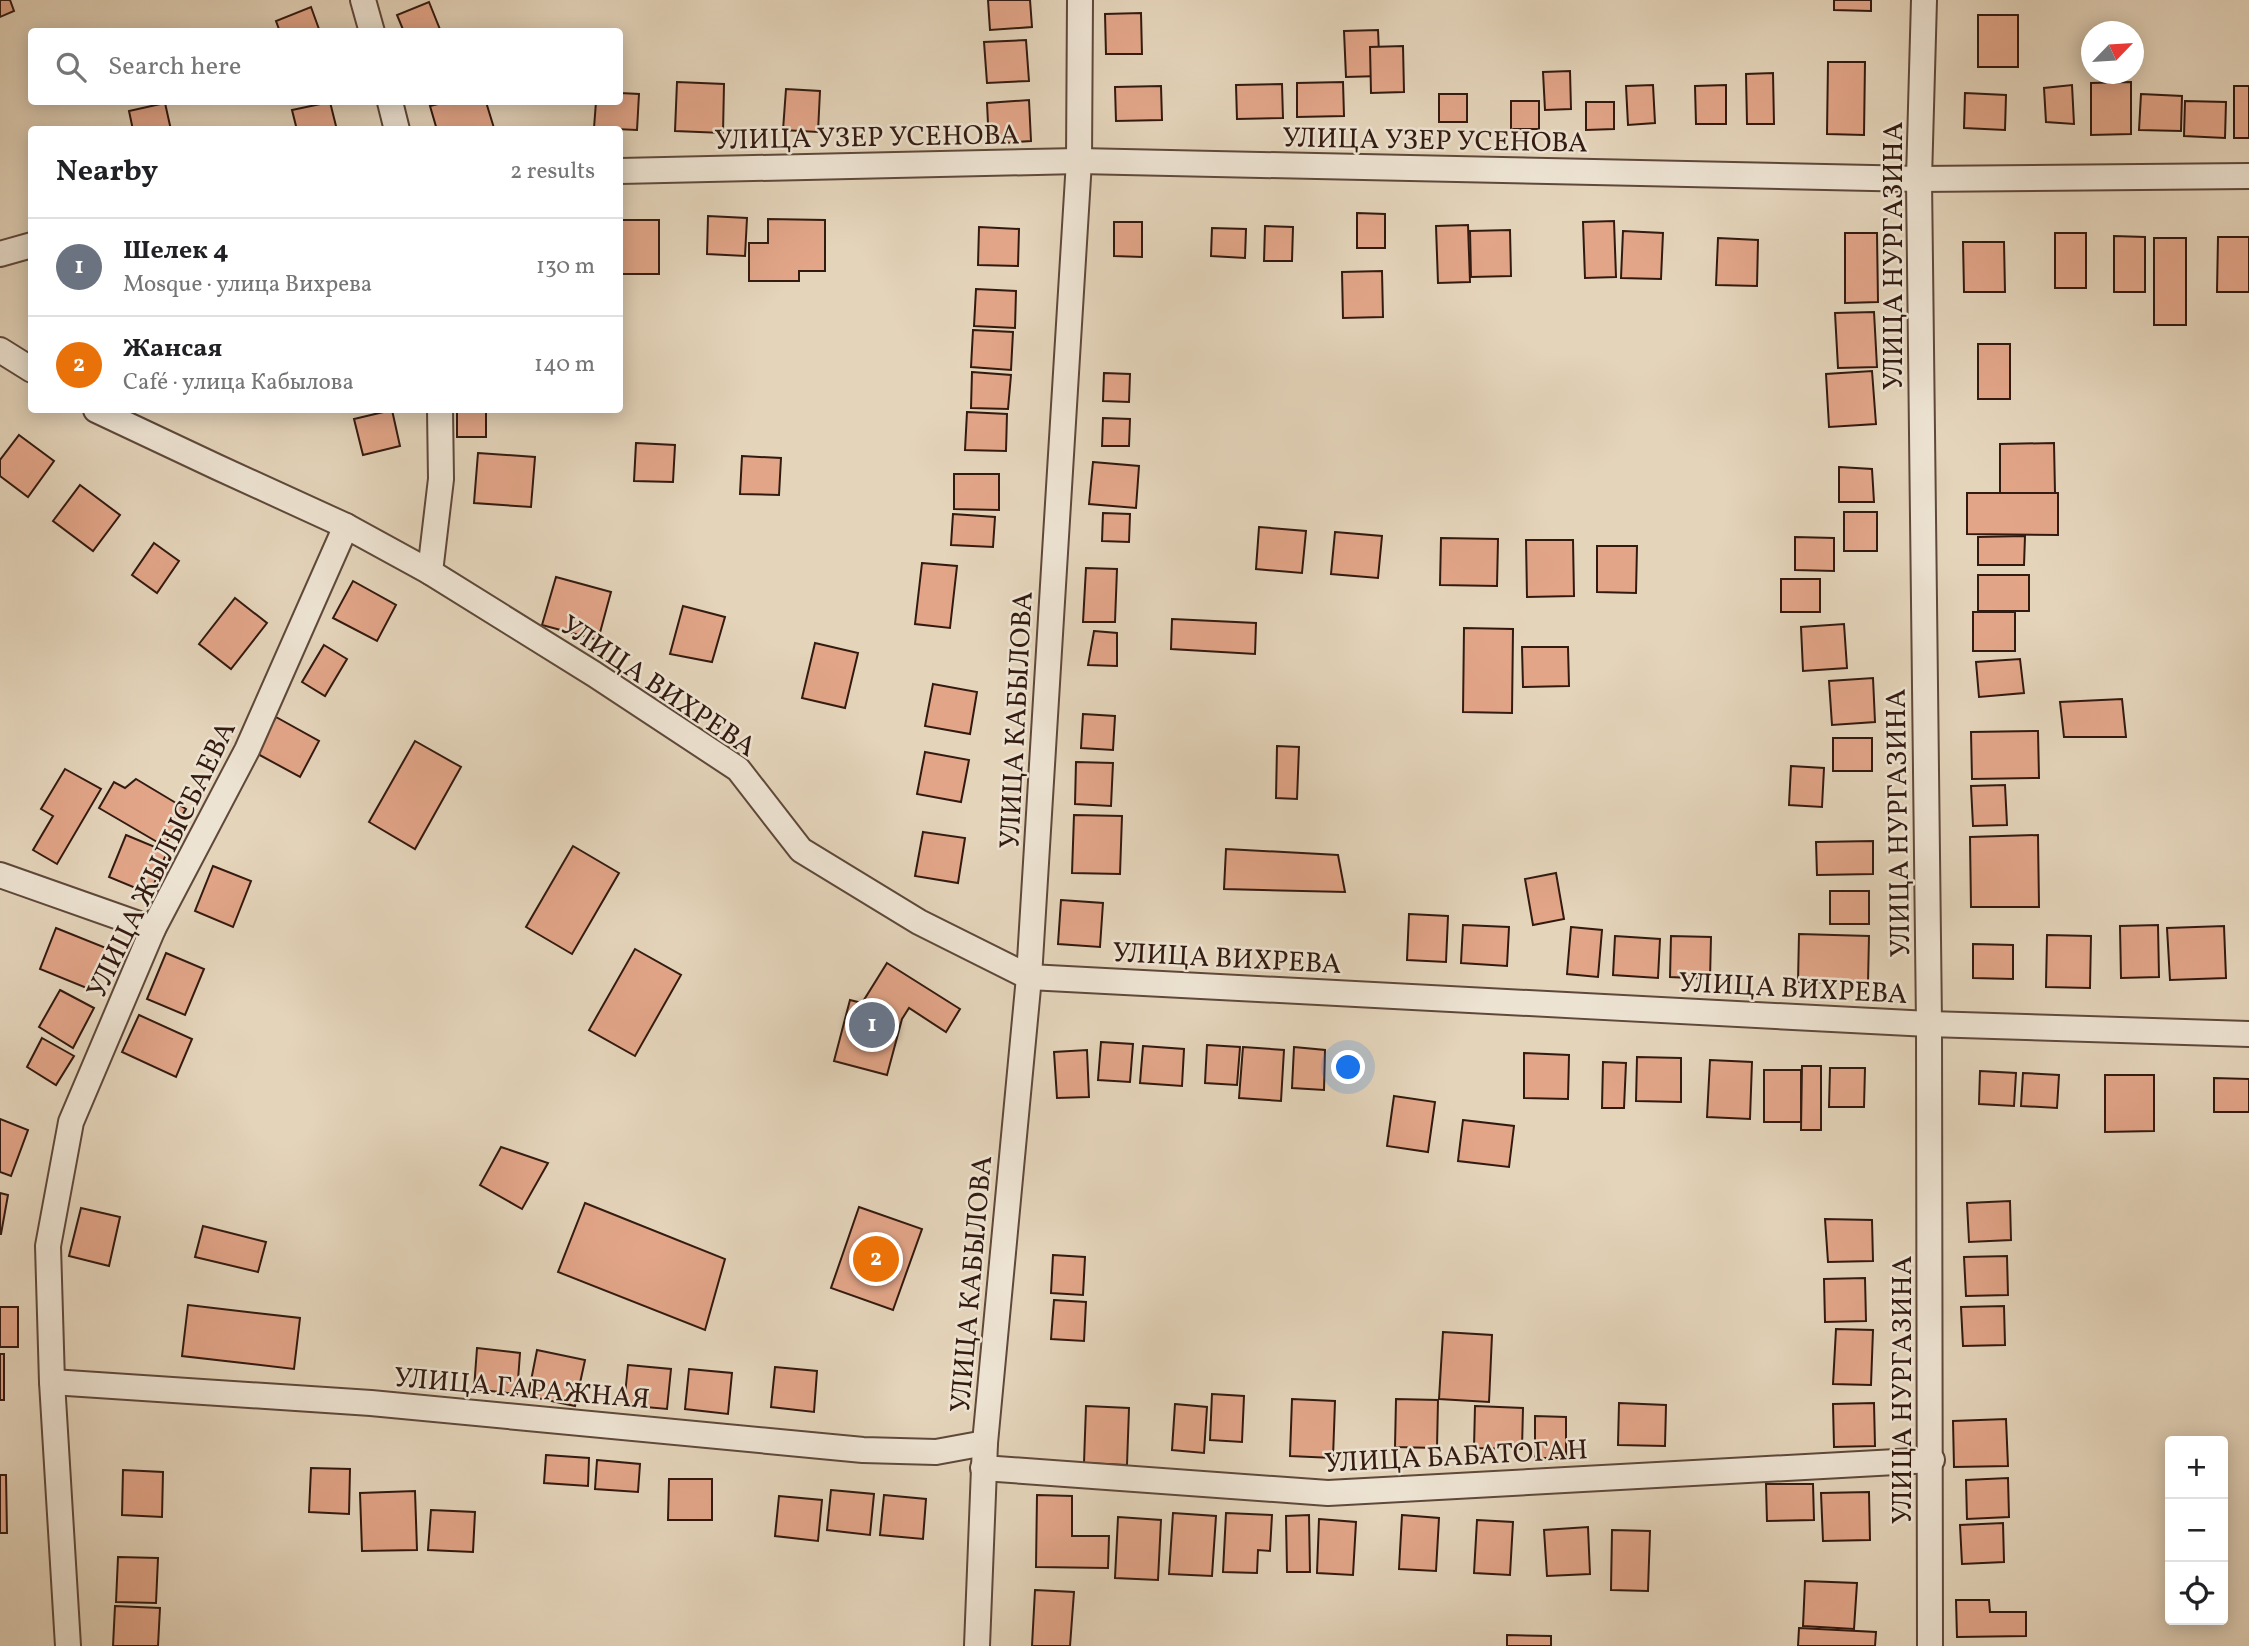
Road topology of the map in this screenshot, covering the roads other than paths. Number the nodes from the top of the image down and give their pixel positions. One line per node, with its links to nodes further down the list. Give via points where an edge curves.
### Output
1 (363, 0): 4 (street)
2 (1080, 0): 7 (street, УЛИЦА КАБЫЛОВА)
3 (1924, 0): 10 (street, УЛИЦА НУРГАЗИНА)
4 (371, 28)
5 (391, 105): 6 (street)
6 (396, 126)
7 (1079, 161): 8 (street, УЛИЦА УЗЕР УСЕНОВА); 10 (street, УЛИЦА УЗЕР УСЕНОВА); 21 (street, УЛИЦА КАБЫЛОВА)
8 (623, 171)
9 (2249, 176): 10 (street, УЛИЦА УЗЕР УСЕНОВА)
10 (1919, 179): 22 (street, УЛИЦА НУРГАЗИНА)
11 (28, 246): 12 (street)
12 (0, 254)
13 (0, 350): 14 (street)
14 (28, 368)
15 (102, 413): 17 (street, УЛИЦА ВИХРЕВА)
16 (440, 413): 18 (street, via 441,479)
17 (345, 525): 18 (street, УЛИЦА ВИХРЕВА); 20 (street, УЛИЦА ЖЫЛЫСБАЕВА, via 247,750)
18 (430, 572): 21 (street, УЛИЦА ВИХРЕВА, via 738,769 801,850 919,922)
19 (0, 875): 20 (street)
20 (153, 929): 24 (street, УЛИЦА ЖЫЛЫСБАЕВА, via 71,1122 48,1246)
21 (1029, 976): 22 (street, УЛИЦА ВИХРЕВА); 25 (street, УЛИЦА КАБЫЛОВА)
22 (1929, 1024): 23 (street, УЛИЦА ВИХРЕВА); 26 (street, УЛИЦА НУРГАЗИНА)
23 (2249, 1034)
24 (52, 1382): 25 (street, УЛИЦА ГАРАЖНАЯ, via 371,1403 863,1450 936,1451); 28 (street, УЛИЦА ЖЫЛЫСБАЕВА)
25 (985, 1443): 27 (street, УЛИЦА КАБЫЛОВА)
26 (1932, 1460): 27 (street, УЛИЦА БАБАТОГАН, via 1328,1493); 30 (street, УЛИЦА НУРГАЗИНА)
27 (983, 1468): 29 (street, УЛИЦА КАБЫЛОВА)
28 (68, 1646)
29 (977, 1646)
30 (1930, 1646)

